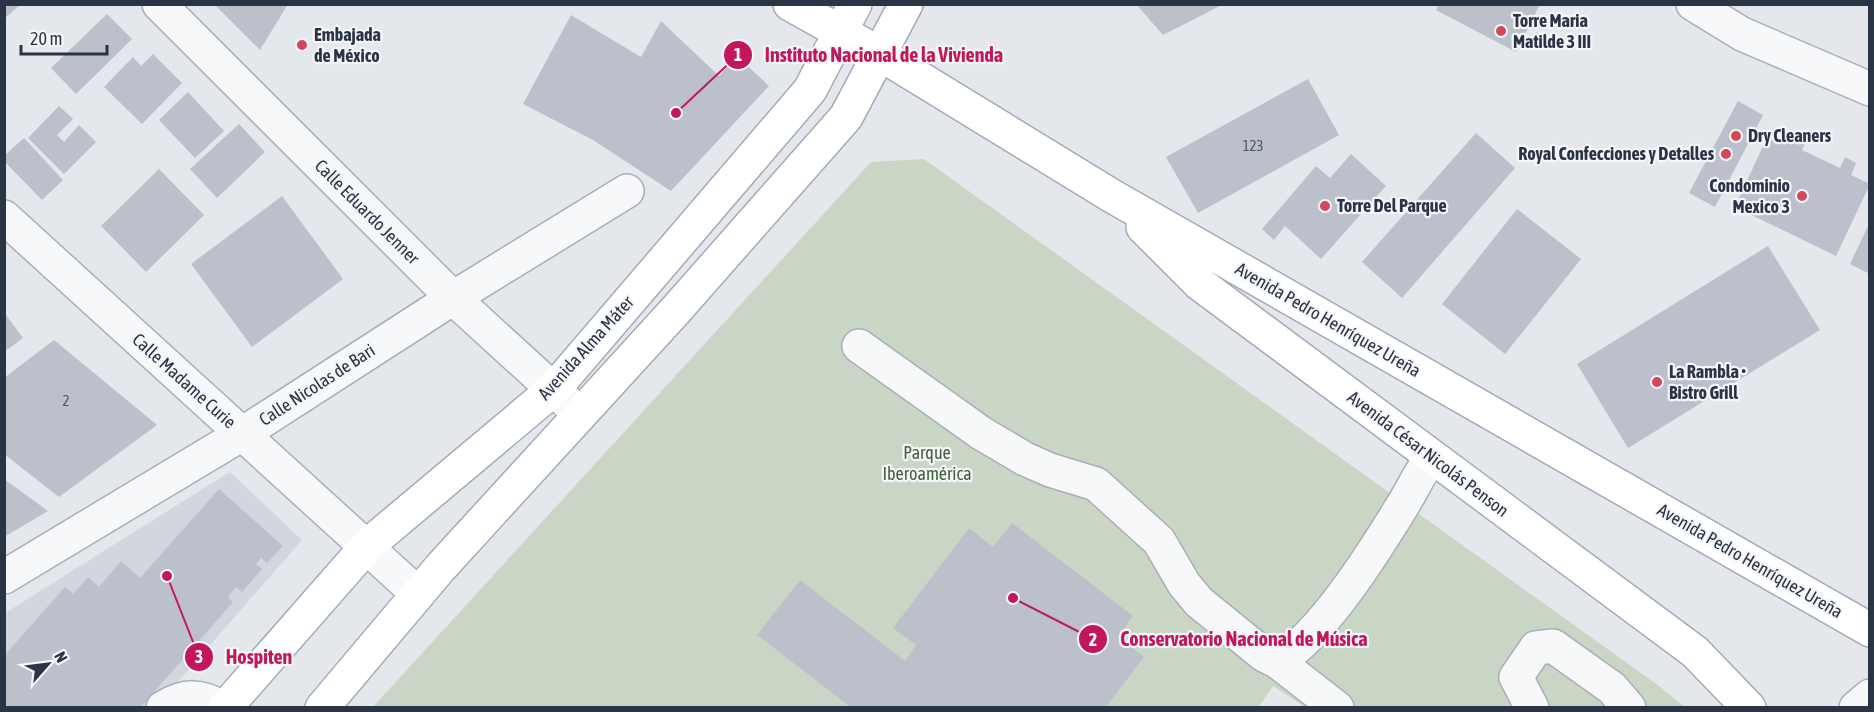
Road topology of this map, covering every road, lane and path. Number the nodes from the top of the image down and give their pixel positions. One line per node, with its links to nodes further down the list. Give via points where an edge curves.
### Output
1 (159, 4): 12 (street, Calle Eduardo Jenner)
2 (790, 4): 6 (main road, Avenida Pedro Henríquez Ureña)
3 (855, 4): 6 (main road, Avenida Alma Máter)
4 (906, 4): 7 (main road)
5 (1692, 4): 8 (street, via 1742,34)
6 (842, 34): 7 (main road, Avenida Pedro Henríquez Ureña); 14 (main road, Avenida Alma Máter, via 810,90)
7 (880, 54): 10 (main road, Avenida Pedro Henríquez Ureña); 15 (main road, via 846,117)
8 (1869, 89)
9 (627, 191): 12 (street, Calle Nicolas de Bari)
10 (1112, 196): 17 (main road, Avenida César Nicolás Penson, via 1200,284); 21 (main road, Avenida Pedro Henríquez Ureña)
11 (4, 217): 16 (street, Calle Madame Curie)
12 (453, 298): 14 (street, Calle Eduardo Jenner); 16 (street, Calle Nicolas de Bari)
13 (858, 346): 22 (street, via 1025,459 1050,471 1096,484 1159,541 1199,602)
14 (554, 389): 15 (street, Calle Eduardo Jenner); 18 (main road, Avenida Alma Máter)
15 (580, 414): 20 (main road)
16 (242, 434): 18 (street, Calle Madame Curie); 19 (street, Calle Nicolas de Bari)
17 (1432, 457): 22 (street, via 1376,548 1336,602 1291,654); 30 (main road, Avenida César Nicolás Penson, via 1695,652)
18 (367, 546): 20 (street, Calle Madame Curie); 25 (main road, Avenida Alma Máter)
19 (4, 577)
20 (418, 594): 26 (main road)
21 (1869, 630)
22 (1278, 662): 27 (street)
23 (1869, 696): 31 (street)
24 (163, 708): 25 (street, via 175,700 198,696)
25 (224, 708)
26 (322, 708)
27 (1337, 708)
28 (1532, 708): 29 (street, via 1516,677 1536,648 1553,646 1612,688)
29 (1629, 708)
30 (1749, 708)
31 (1856, 708)

